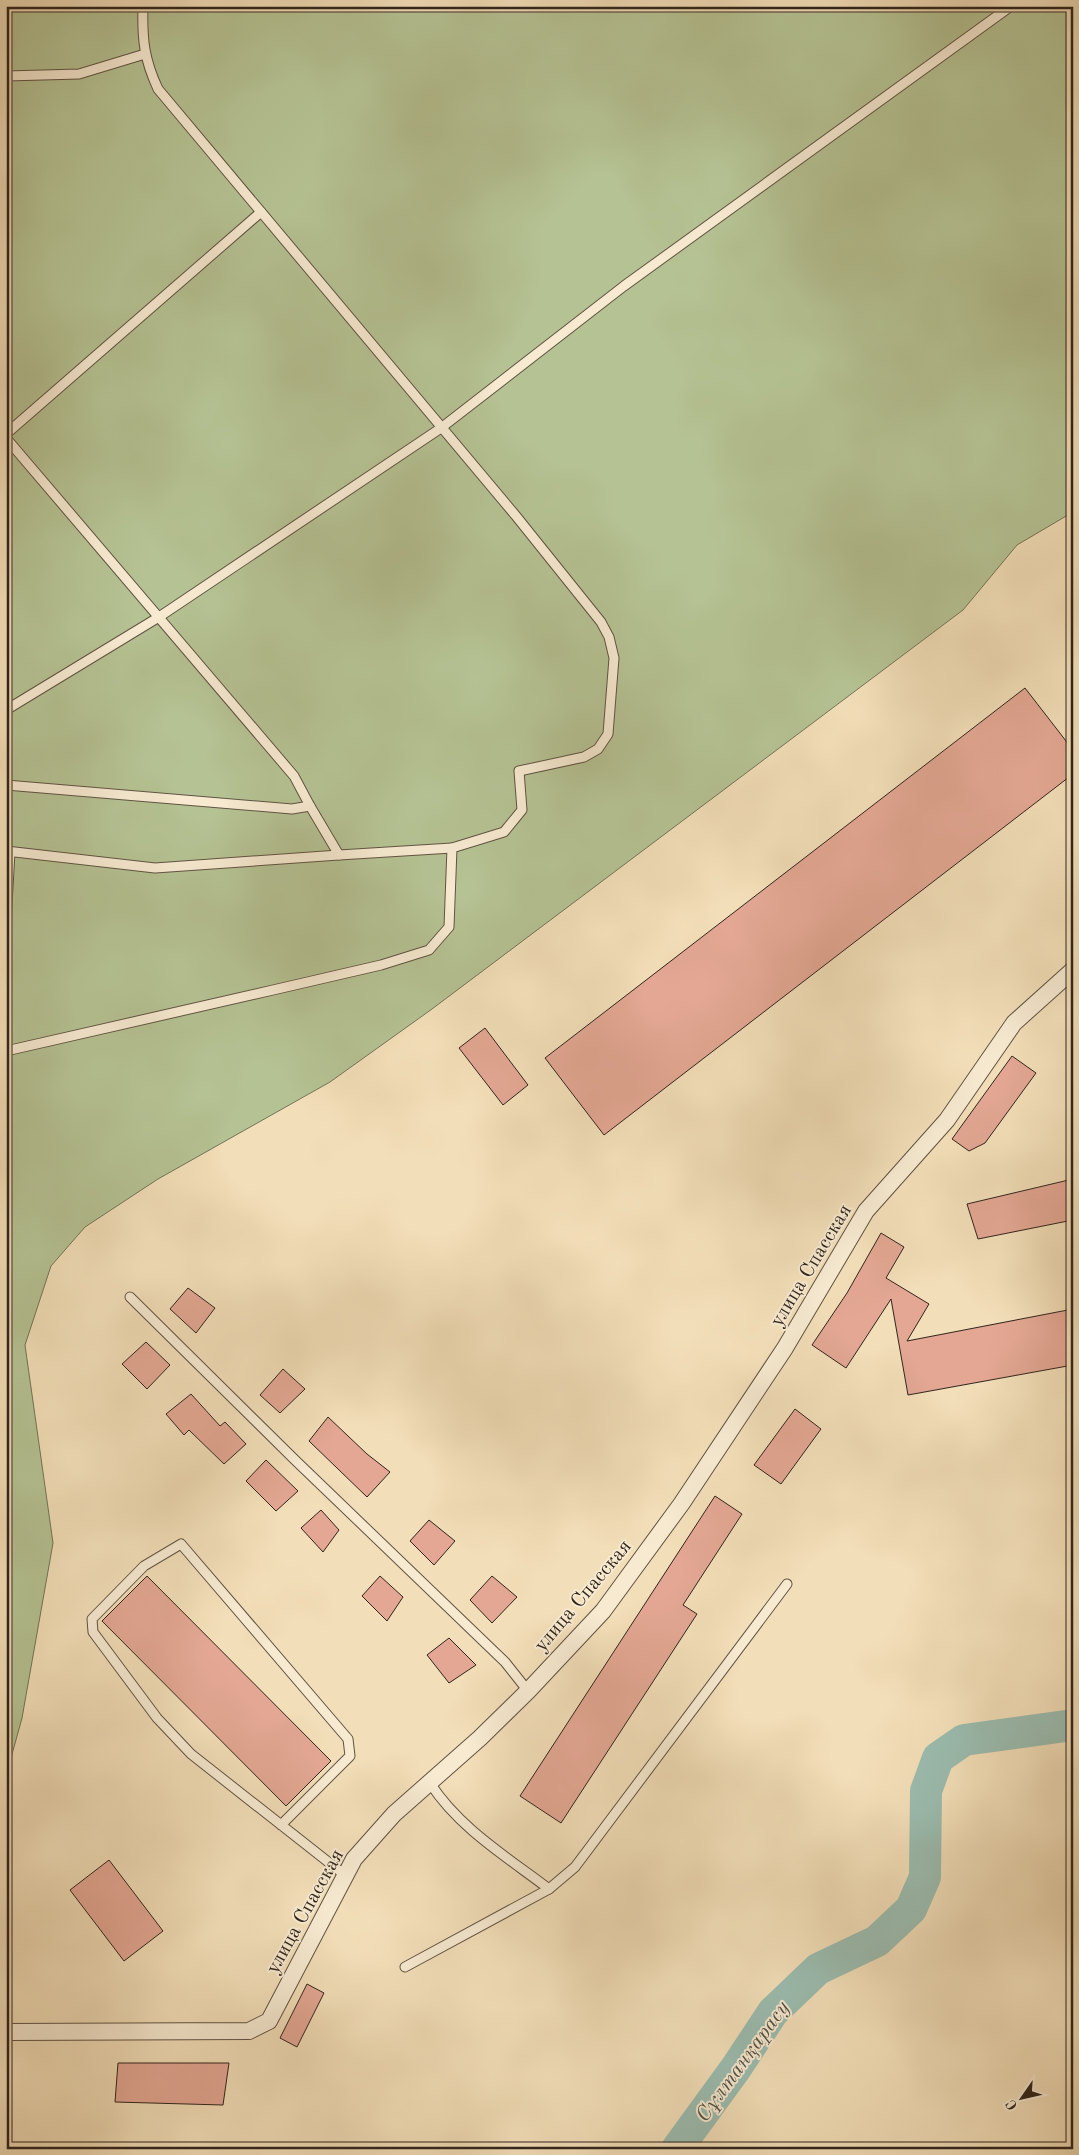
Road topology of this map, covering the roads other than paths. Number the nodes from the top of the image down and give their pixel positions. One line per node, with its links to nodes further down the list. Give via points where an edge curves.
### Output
1 (143, 6): 3 (lane)
2 (1011, 6): 6 (lane, via 624,286)
3 (145, 54): 4 (lane, via 79,74); 5 (lane, via 158,89)
4 (6, 76)
5 (261, 212): 6 (lane); 7 (lane)
6 (441, 428): 9 (lane); 13 (lane, via 601,622 614,658 608,734 598,750 584,757 520,772 522,810 504,832)
7 (6, 434)
8 (6, 438): 9 (lane)
9 (158, 617): 10 (lane); 12 (lane, via 294,776)
10 (6, 710)
11 (6, 785): 12 (lane, via 292,809)
12 (310, 806): 15 (lane)
13 (452, 848): 15 (lane); 18 (lane, via 449,927 429,950 381,965)
14 (8, 852): 15 (lane, via 155,868); 16 (lane)
15 (339, 855)
16 (6, 922)
17 (1073, 970): 21 (street, улица Спасская, via 1014,1023 947,1120 866,1211 785,1348 682,1503 602,1610)
18 (6, 1051)
19 (130, 1297): 21 (lane, via 505,1662)
20 (787, 1584): 25 (lane, via 575,1867)
21 (528, 1691): 22 (street, улица Спасская)
22 (430, 1783): 24 (street, улица Спасская, via 394,1814 354,1859); 25 (lane, via 464,1824)
23 (281, 1825): 23 (lane, via 191,1754 157,1718 93,1632 92,1619 144,1566 181,1544 348,1739 350,1756); 24 (lane)
24 (346, 1876): 27 (street, улица Спасская, via 269,2020 249,2031)
25 (549, 1889): 26 (lane)
26 (405, 1967)
27 (6, 2032)

